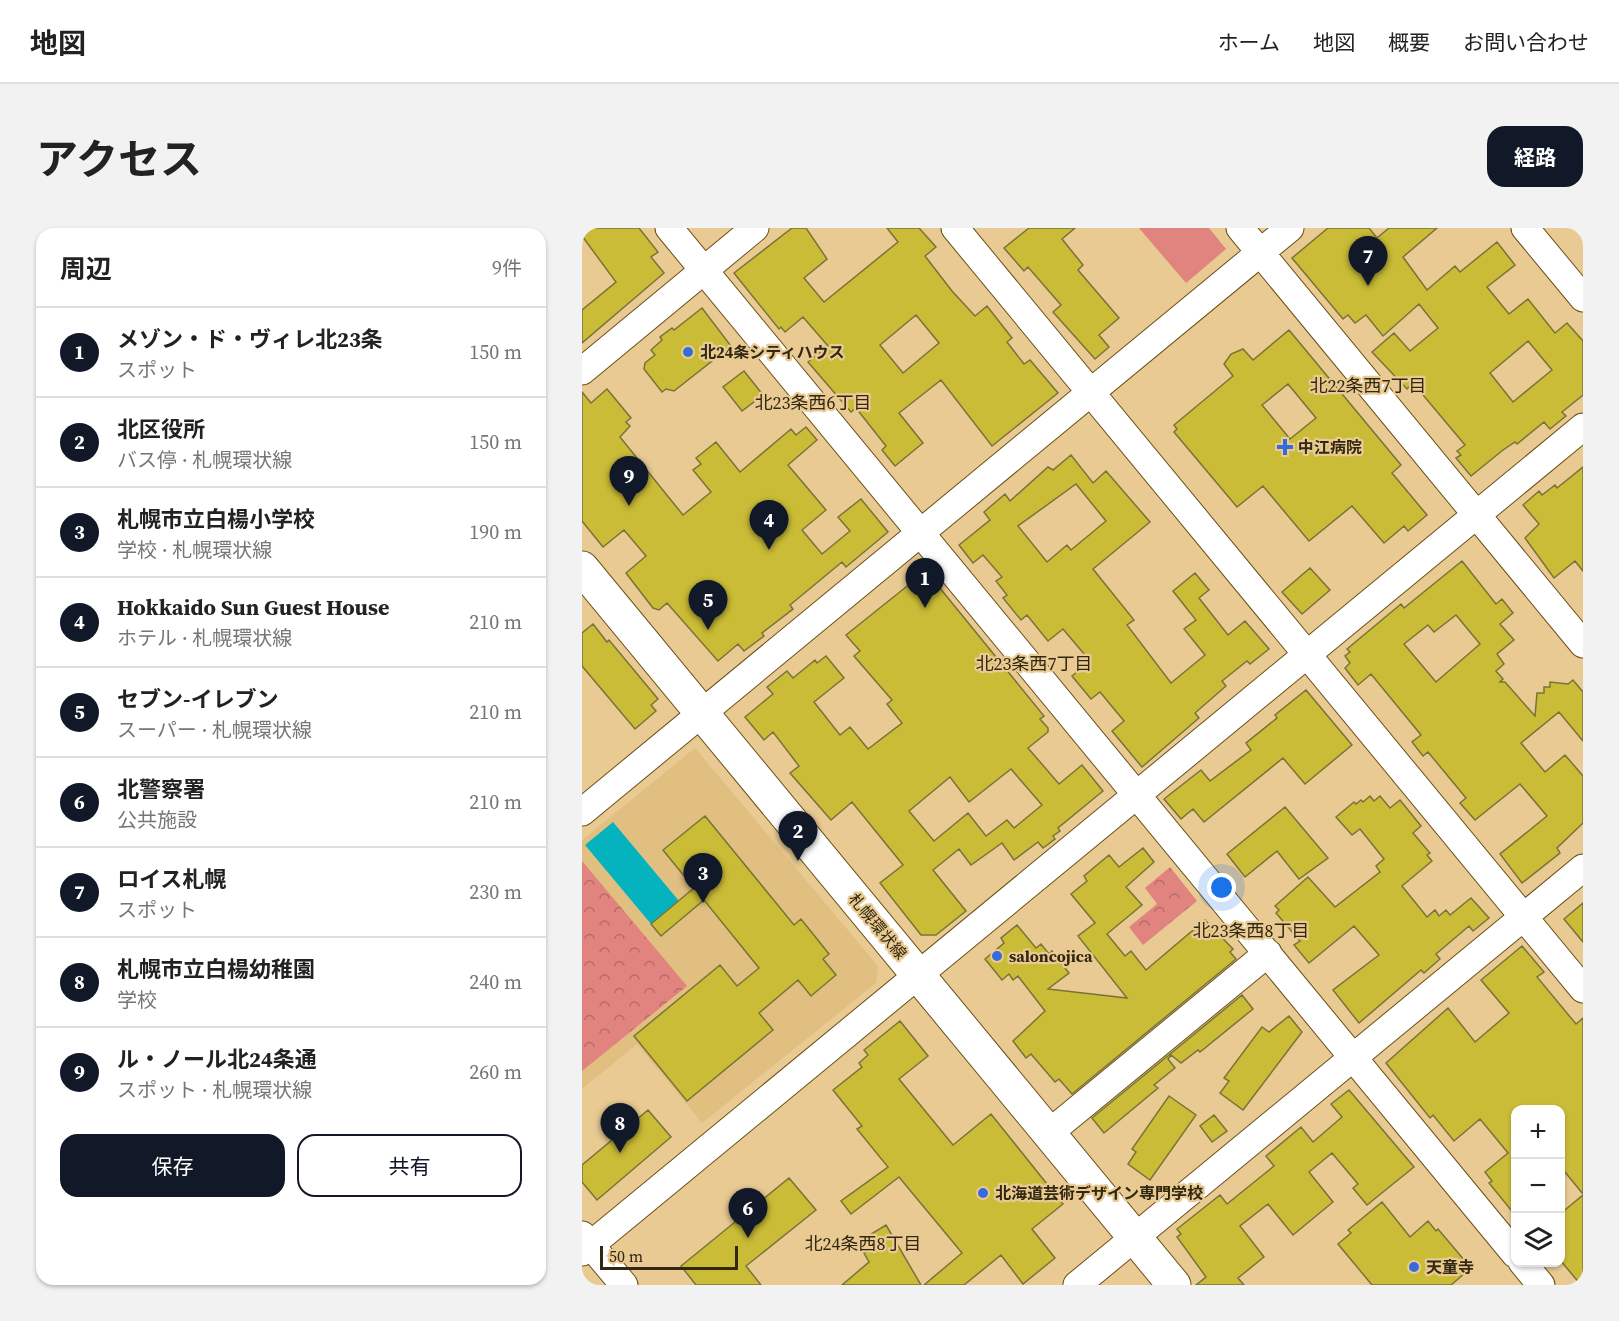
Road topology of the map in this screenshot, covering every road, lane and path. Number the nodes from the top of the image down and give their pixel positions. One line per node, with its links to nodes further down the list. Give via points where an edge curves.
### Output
1 (669, 228): 8 (street)
2 (755, 228): 8 (street)
3 (955, 228): 11 (street)
4 (1240, 228): 7 (street)
5 (1290, 228): 7 (street)
6 (1525, 228): 9 (street)
7 (1260, 252): 11 (street); 13 (street)
8 (704, 270): 10 (street); 14 (street)
9 (1583, 298)
10 (582, 371)
11 (1090, 392): 14 (street); 17 (street)
12 (1583, 427): 13 (street)
13 (1477, 514): 16 (street); 17 (street)
14 (920, 533): 18 (street); 19 (street)
15 (582, 568): 18 (main road, 札幌環状線)
16 (1583, 644)
17 (1307, 655): 19 (street); 22 (street)
18 (702, 712): 20 (street); 24 (main road, 札幌環状線)
19 (1138, 794): 23 (street); 24 (street)
20 (582, 812)
21 (1583, 868): 22 (street)
22 (1523, 917): 25 (street); 26 (street)
23 (1268, 953): 26 (street); 27 (street)
24 (918, 975): 27 (main road, 札幌環状線); 29 (street)
25 (1583, 989)
26 (1354, 1057): 28 (street); 30 (street)
27 (1049, 1133): 28 (main road, 札幌環状線)
28 (1135, 1238): 33 (street); 34 (main road, 札幌環状線)
29 (585, 1244): 32 (street)
30 (1511, 1249)
31 (1525, 1267): 35 (street)
32 (624, 1285)
33 (1077, 1285)
34 (1174, 1285)
35 (1541, 1285)

